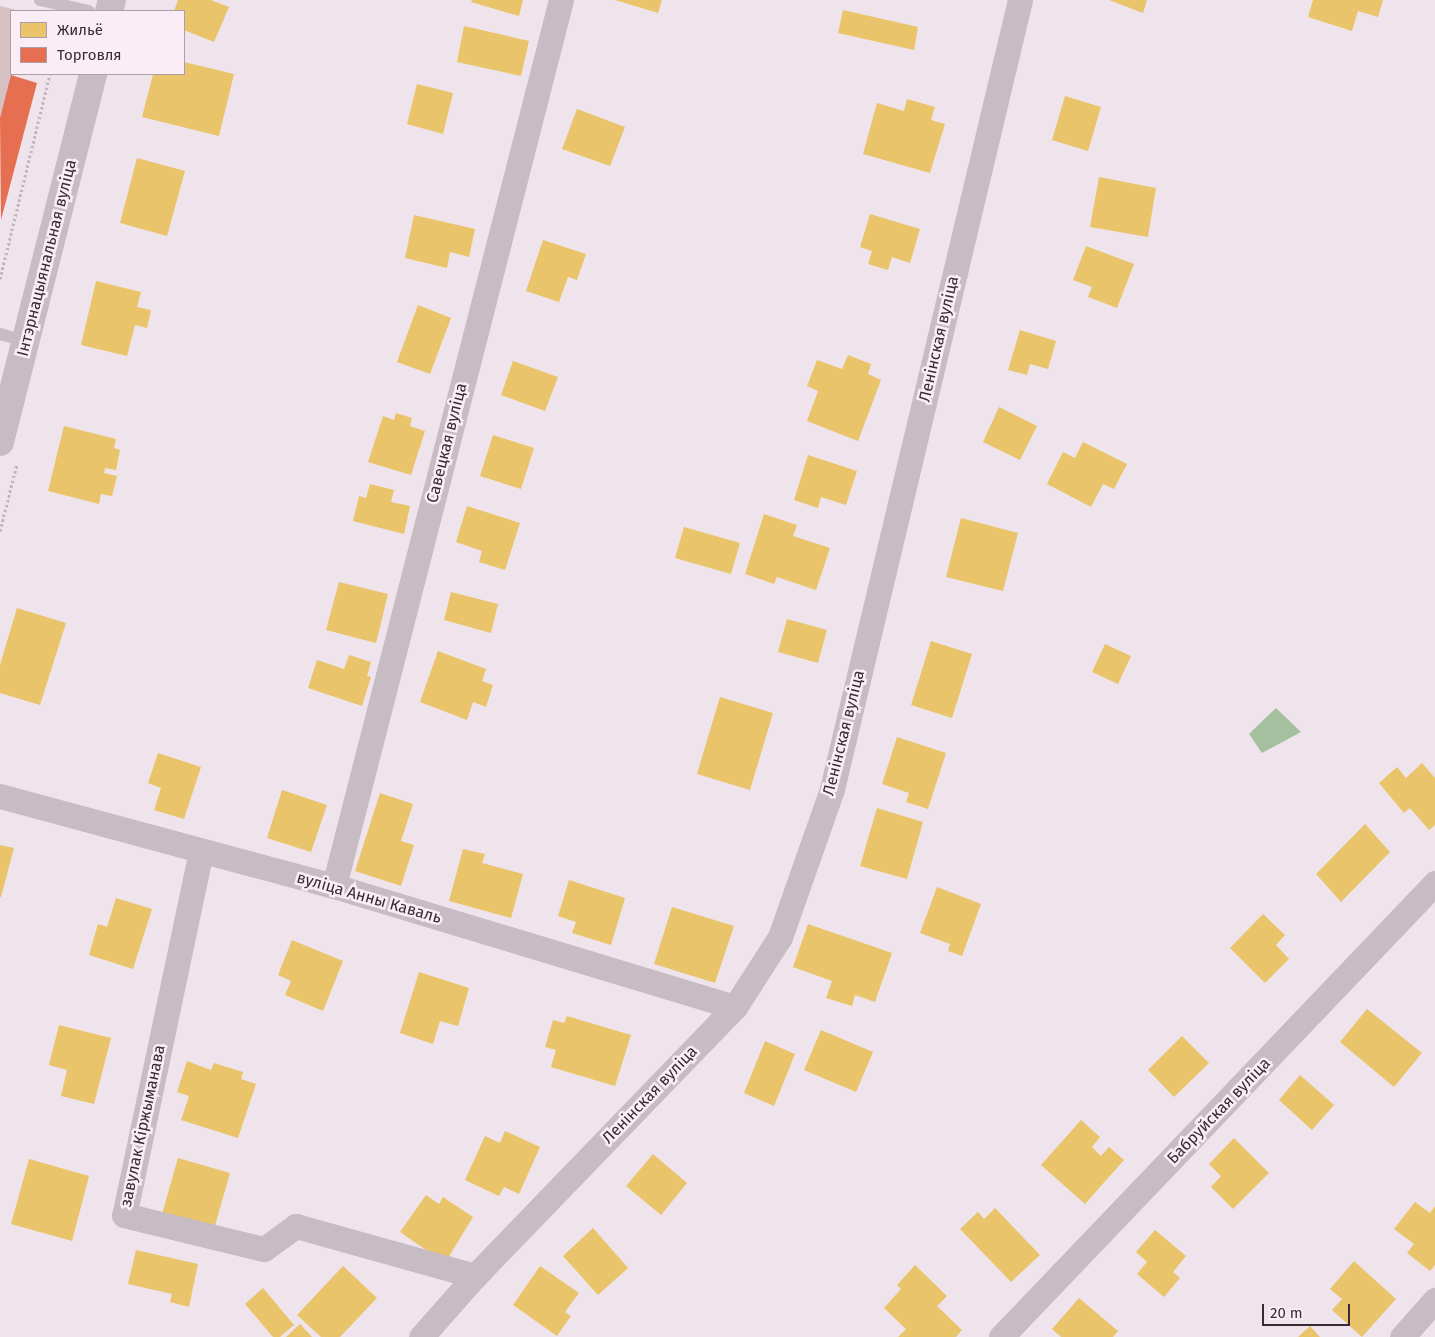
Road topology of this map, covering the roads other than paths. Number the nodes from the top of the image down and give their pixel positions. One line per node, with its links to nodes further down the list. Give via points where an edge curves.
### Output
1 (40, 0): 4 (lane)
2 (561, 0): 12 (street, Савецкая вуліца)
3 (1020, 0): 13 (street, Ленінская вуліца, via 832,789 780,937)
4 (85, 10)
5 (93, 75): 7 (street, Інтэрнацыянальная вуліца)
6 (0, 334): 7 (lane)
7 (26, 341): 8 (street, Інтэрнацыянальная вуліца)
8 (0, 442)
9 (0, 796): 10 (street, вуліца Анны Каваль)
10 (201, 851): 12 (street, вуліца Анны Каваль); 14 (street, завулак Кіржыманава, via 124,1215 264,1249 296,1226)
11 (1435, 883): 17 (street, Бабруйская вуліца)
12 (334, 886): 13 (street, вуліца Анны Каваль)
13 (735, 1007): 14 (street, Ленінская вуліца)
14 (475, 1276): 16 (street, Ленінская вуліца)
15 (1435, 1300): 18 (street)
16 (420, 1337)
17 (1001, 1337)
18 (1402, 1337)

